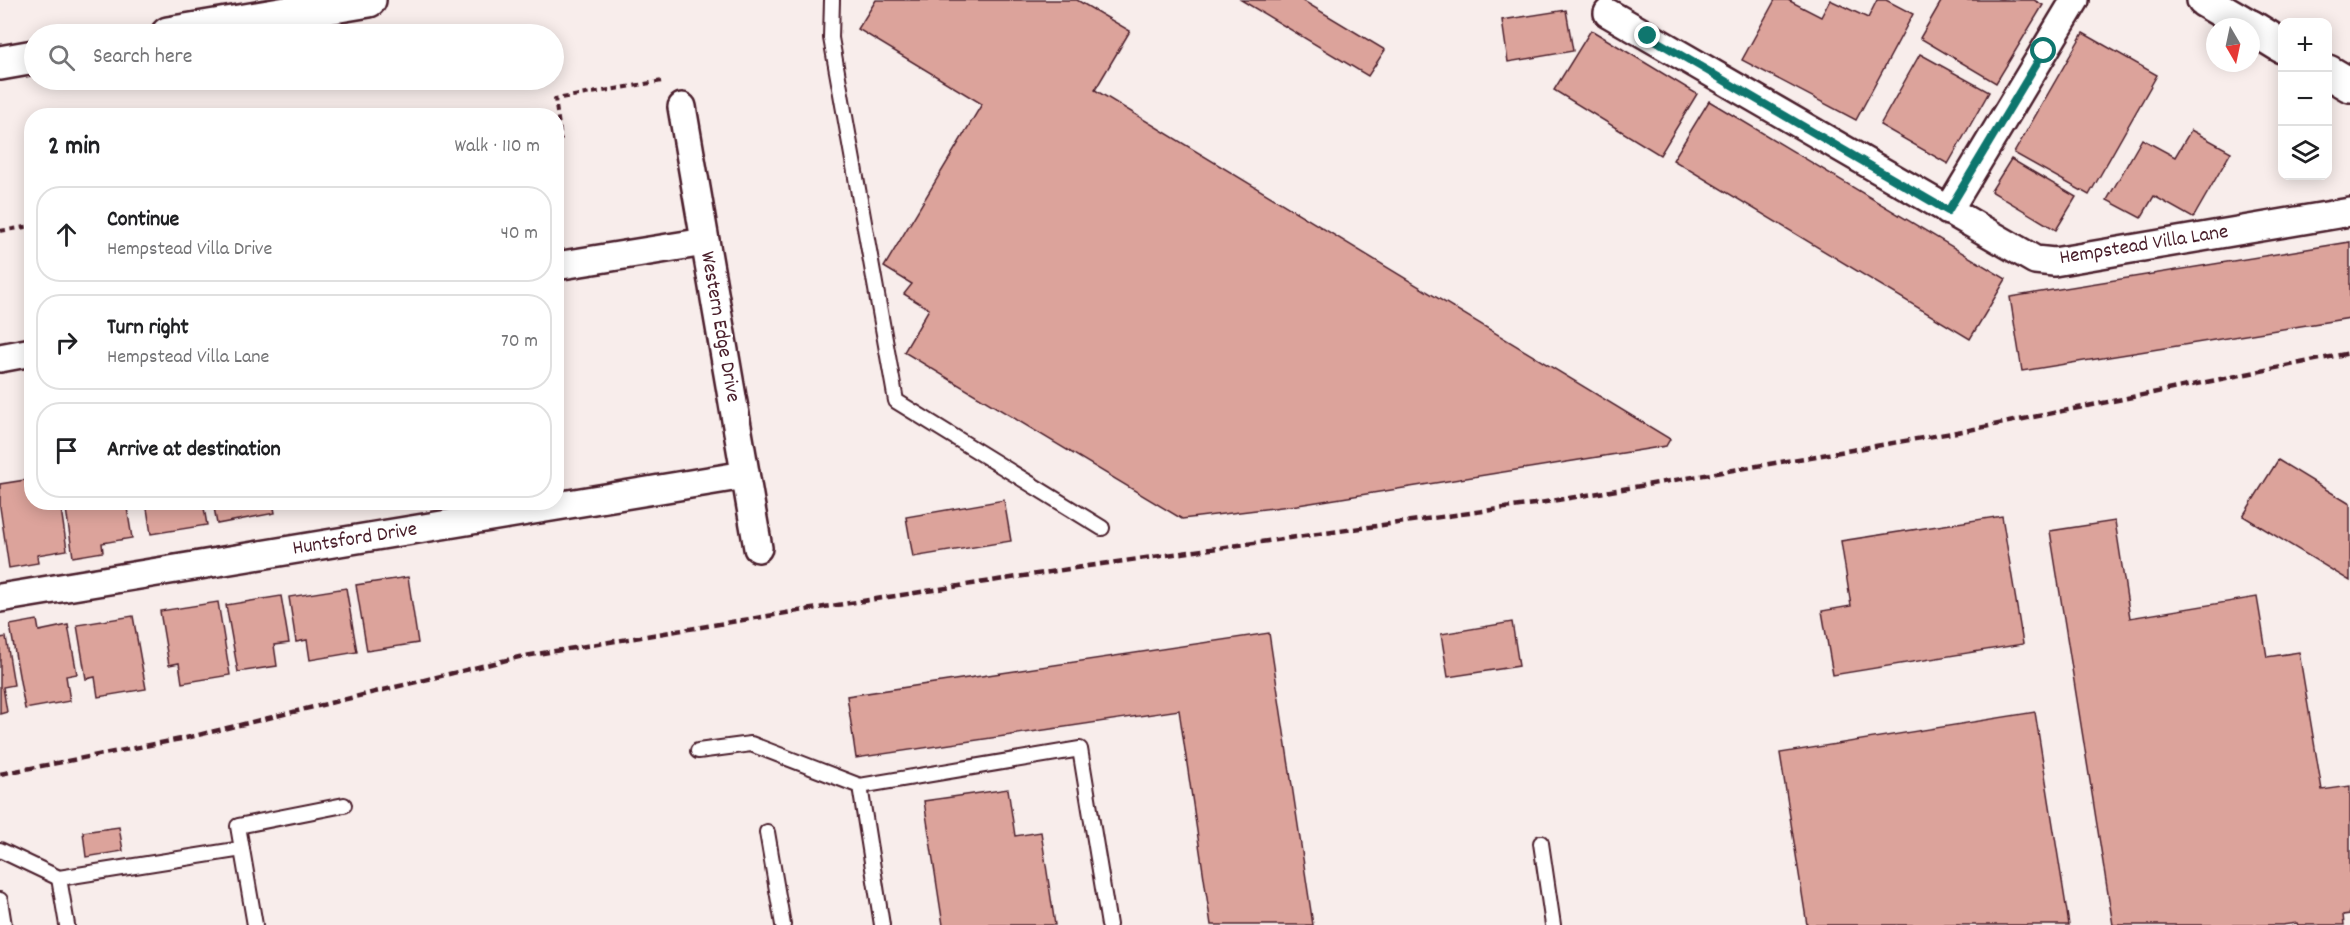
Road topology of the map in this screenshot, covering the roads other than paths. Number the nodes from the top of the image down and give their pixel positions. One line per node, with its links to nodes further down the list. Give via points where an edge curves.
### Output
1 (369, 0): 7 (main road)
2 (832, 0): 24 (lane, via 831,38 896,401)
3 (2074, 0): 15 (street)
4 (2204, 0): 6 (main road)
5 (1608, 13): 15 (street, Hempstead Villa Lane)
6 (2235, 18)
7 (227, 24)
8 (2260, 32): 9 (main road)
9 (2278, 43)
10 (24, 59): 11 (main road)
11 (0, 63)
12 (2332, 74): 13 (main road)
13 (2350, 85)
14 (682, 107): 17 (street, Western Edge Drive)
15 (1948, 211): 16 (street, Hempstead Villa Lane, via 2035,260 2054,262)
16 (2350, 212)
17 (705, 242): 18 (street); 21 (street, Western Edge Drive)
18 (564, 265)
19 (24, 354): 20 (street)
20 (0, 358)
21 (745, 475): 22 (street, Huntsford Drive); 25 (street, Western Edge Drive)
22 (564, 505)
23 (533, 510): 26 (street, Huntsford Drive)
24 (1101, 528)
25 (758, 548)
26 (0, 598)
27 (698, 751): 28 (lane, via 751,744)
28 (860, 786): 40 (lane); 41 (lane, via 1080,749)
29 (344, 805): 32 (lane, via 238,826)
30 (766, 832): 39 (lane)
31 (1541, 843): 42 (lane)
32 (242, 849): 34 (lane); 38 (lane)
33 (0, 850): 34 (lane)
34 (59, 878): 37 (lane)
35 (0, 900): 36 (lane)
36 (4, 925)
37 (67, 925)
38 (255, 925)
39 (783, 925)
40 (882, 925)
41 (1109, 925)
42 (1553, 925)

